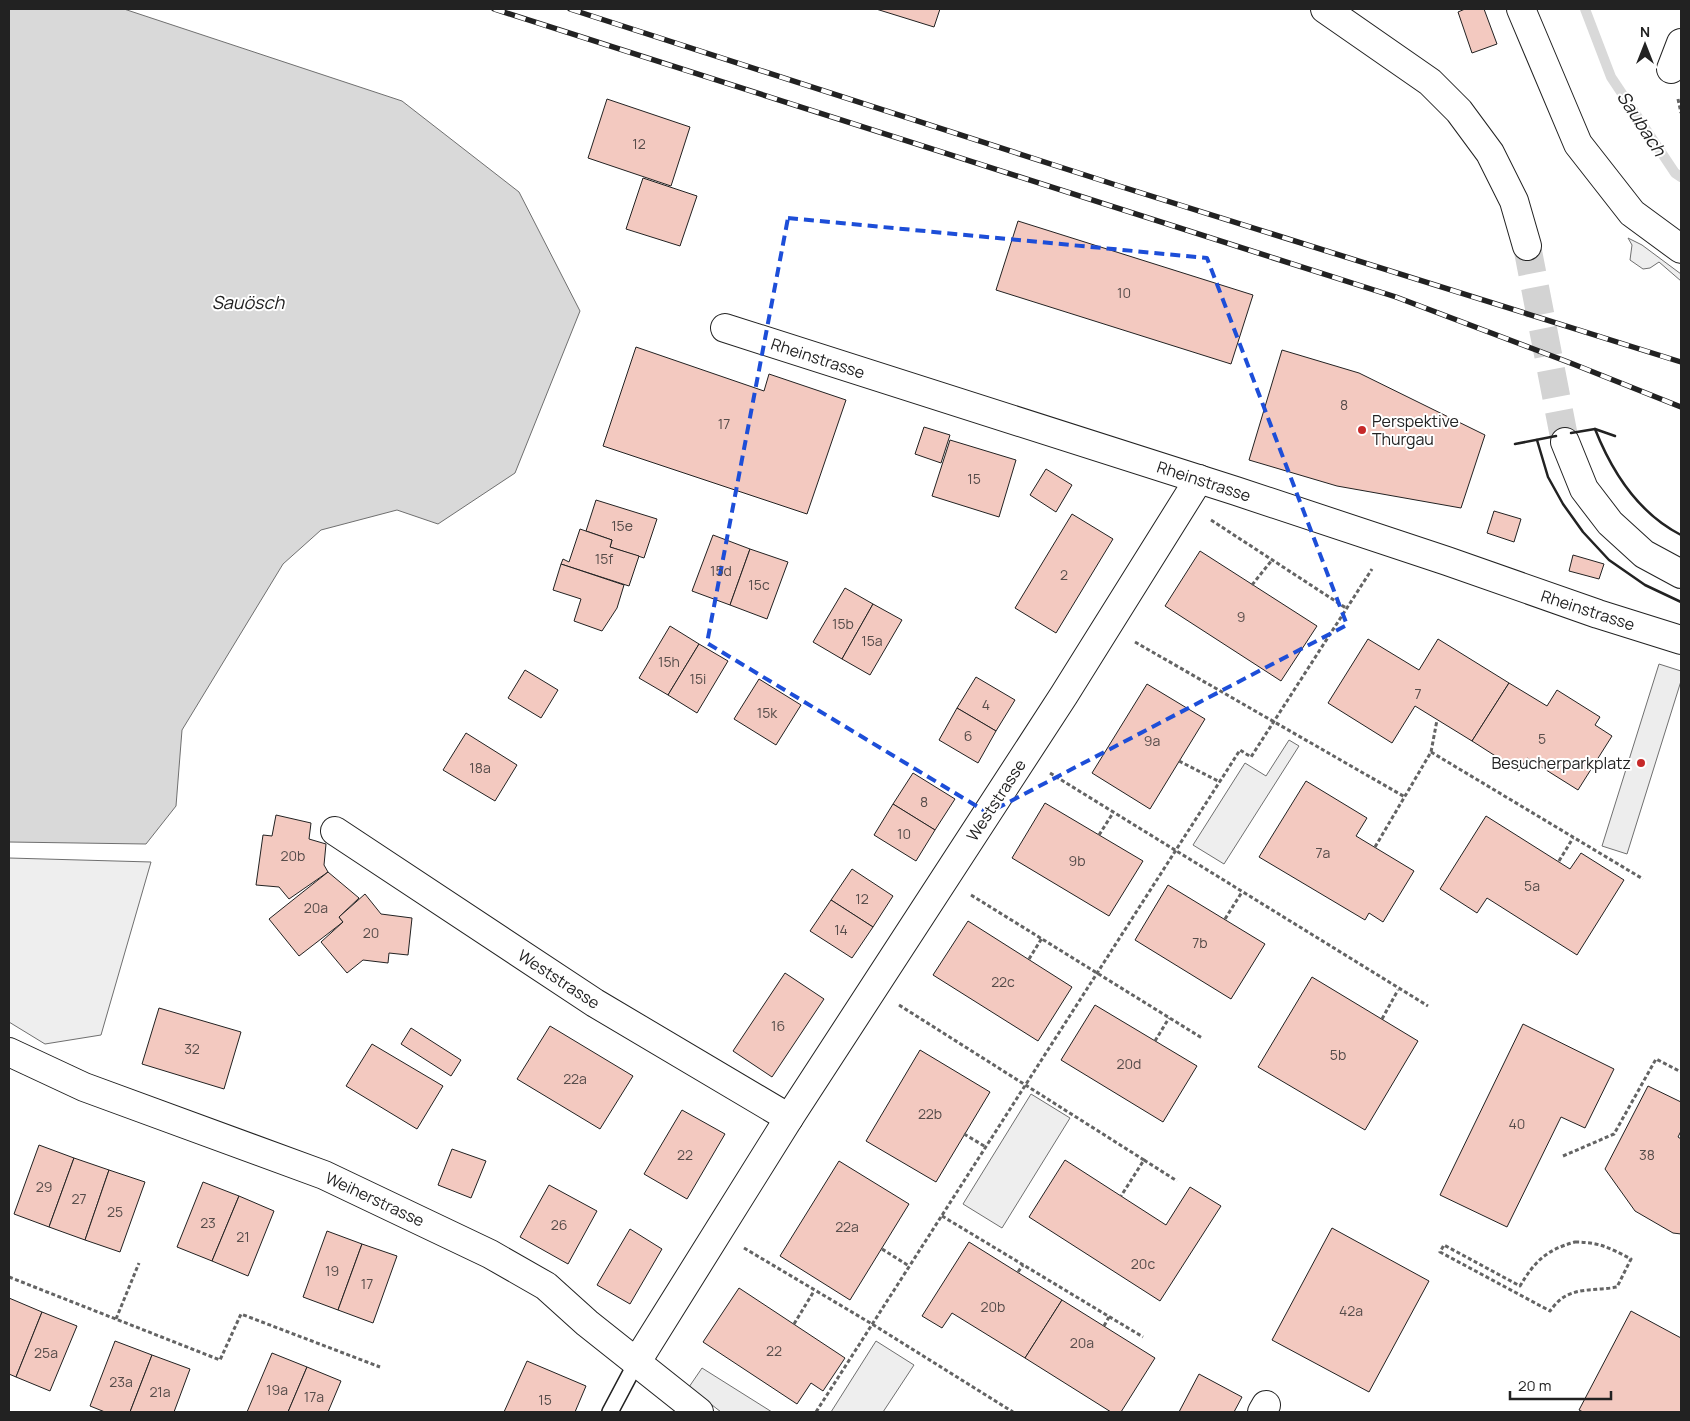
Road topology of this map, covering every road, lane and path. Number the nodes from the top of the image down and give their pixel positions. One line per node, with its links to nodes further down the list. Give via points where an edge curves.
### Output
1 (1325, 9): 5 (street, via 1430,82 1459,111 1490,152 1514,201)
2 (1521, 9): 6 (street, via 1578,144 1632,213)
3 (1681, 43): 4 (street)
4 (1671, 69)
5 (1527, 246)
6 (1681, 249)
7 (725, 328): 9 (street, Rheinstrasse)
8 (1565, 442): 13 (street, via 1584,489 1610,523 1644,554)
9 (1199, 480): 10 (street, Weststrasse); 11 (street, Rheinstrasse)
10 (1184, 502): 12 (path); 16 (street, Weststrasse)
11 (1388, 543): 15 (path); 17 (street, Rheinstrasse)
12 (1272, 560): 14 (path); 15 (path)
13 (1681, 574)
14 (1252, 584)
15 (1346, 608): 19 (path)
16 (1107, 626): 19 (path); 21 (street, Weststrasse)
17 (1681, 640)
18 (1437, 720): 20 (path)
19 (1274, 722): 23 (path, via 1251,757 1240,750); 24 (path)
20 (1431, 752): 24 (path); 28 (path)
21 (1024, 757): 25 (path); 32 (street, Weststrasse)
22 (1179, 761): 23 (path)
23 (1220, 782): 30 (path)
24 (1405, 798): 29 (path)
25 (1113, 813): 27 (path); 30 (path)
26 (335, 831): 49 (street, Weststrasse, via 595,1003)
27 (1099, 835)
28 (1573, 838): 31 (path); 33 (path)
29 (1375, 848)
30 (1176, 851): 34 (path); 38 (path)
31 (1559, 862)
32 (945, 878): 36 (path); 39 (street, Weststrasse)
33 (1643, 879)
34 (1242, 892): 35 (path); 40 (path)
35 (1224, 919)
36 (1042, 938): 37 (path); 38 (path)
37 (1029, 959)
38 (1097, 973): 42 (path); 48 (path)
39 (873, 989): 48 (path); 49 (street, Weststrasse)
40 (1398, 990): 41 (path); 43 (path)
41 (1428, 1006)
42 (1170, 1018): 44 (path); 45 (path)
43 (1382, 1019)
44 (1202, 1038)
45 (1155, 1041)
46 (10, 1057): 72 (street, Weiherstrasse, via 324,1175 490,1254 546,1286)
47 (1681, 1072): 52 (path, via 1656,1059 1614,1134)
48 (1026, 1085): 51 (path); 53 (path)
49 (790, 1118): 57 (street, Weststrasse)
50 (964, 1134): 51 (path)
51 (986, 1148): 56 (path)
52 (1563, 1156)
53 (1144, 1160): 54 (path); 55 (path)
54 (1178, 1181)
55 (1120, 1196)
56 (942, 1216): 60 (path); 61 (path)
57 (717, 1232): 65 (path); 72 (street, Weststrasse)
58 (882, 1249): 61 (path)
59 (139, 1263): 67 (path)
60 (1023, 1265): 62 (path); 66 (path)
61 (909, 1266): 69 (path)
62 (1018, 1272)
63 (9, 1277): 67 (path)
64 (1617, 1287): 64 (path, via 1579,1290 1561,1299 1550,1311 1440,1252 1444,1245 1520,1286 1536,1262 1548,1252 1575,1242 1592,1242 1608,1246 1631,1259)
65 (814, 1291): 68 (path); 69 (path)
66 (1110, 1316): 70 (path); 71 (path)
67 (116, 1319): 73 (path, via 220,1360 241,1314)
68 (794, 1324)
69 (872, 1324): 76 (path); 77 (path)
70 (1104, 1326)
71 (1143, 1337)
72 (636, 1363): 74 (lane, Weststrasse); 75 (street, Weiherstrasse)
73 (380, 1367)
74 (610, 1412)
75 (699, 1412)
76 (816, 1412)
77 (1013, 1412)

